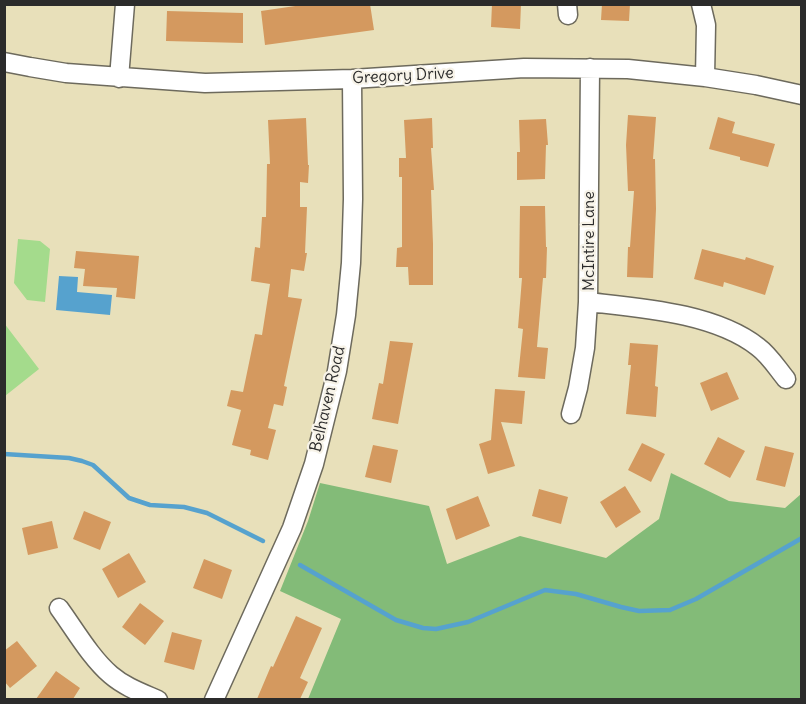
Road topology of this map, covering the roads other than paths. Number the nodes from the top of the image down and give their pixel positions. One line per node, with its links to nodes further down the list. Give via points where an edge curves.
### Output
1 (125, 4): 6 (street)
2 (701, 4): 5 (street, via 706,25)
3 (4, 62): 6 (street, Gregory Drive)
4 (590, 68): 5 (street, Gregory Drive); 7 (street, Gregory Drive, via 524,68); 9 (street, McIntire Lane)
5 (705, 77): 8 (street, Gregory Drive)
6 (119, 78): 7 (street, Gregory Drive, via 205,83)
7 (351, 79): 14 (street, Belhaven Road, via 351,263 337,371 314,464 292,528)
8 (801, 96)
9 (588, 302): 10 (street, via 647,309 721,327 760,348); 11 (street, McIntire Lane, via 585,348)
10 (786, 379)
11 (571, 414)
12 (59, 608): 13 (street, via 100,666 133,689)
13 (158, 699)
14 (214, 699)

